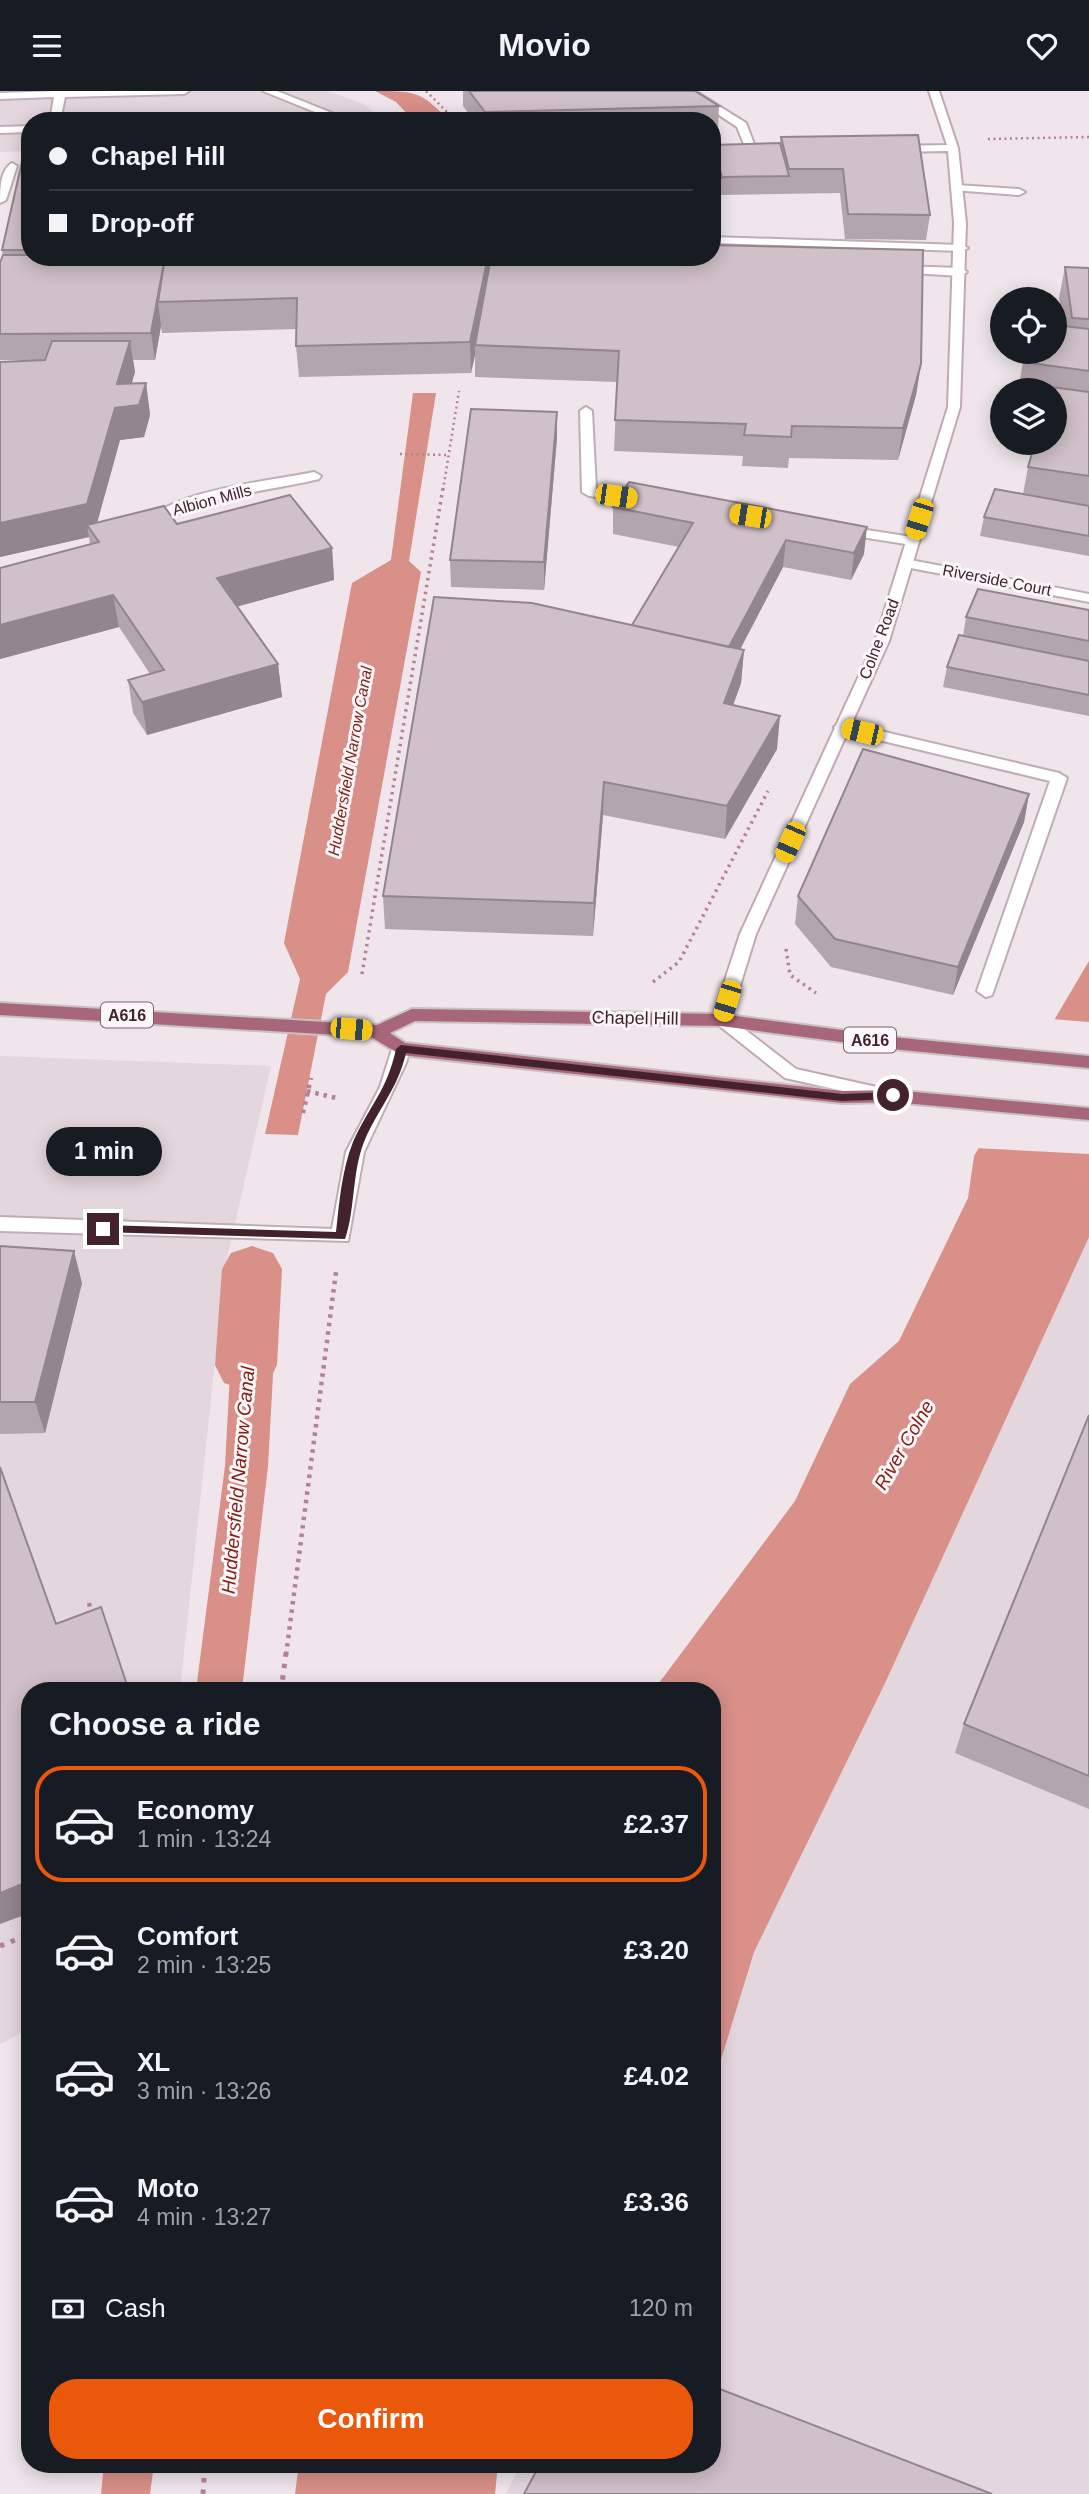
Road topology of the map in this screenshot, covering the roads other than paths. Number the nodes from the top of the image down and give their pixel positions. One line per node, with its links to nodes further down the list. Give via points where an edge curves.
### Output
1 (184, 91): 5 (main road)
2 (268, 91): 8 (main road)
3 (934, 91): 11 (main road, Colne Road)
4 (693, 92): 15 (main road, via 743,125)
5 (60, 93): 6 (main road); 7 (main road)
6 (0, 96)
7 (57, 112)
8 (323, 112)
9 (0, 129): 10 (main road)
10 (21, 129)
11 (953, 148): 12 (main road); 17 (main road, Colne Road)
12 (886, 149)
13 (779, 151): 15 (main road)
14 (739, 152): 15 (main road)
15 (752, 152)
16 (11, 166): 19 (main road)
17 (957, 188): 18 (main road); 21 (main road, Colne Road)
18 (1019, 192)
19 (0, 200)
20 (721, 240): 21 (main road)
21 (962, 248): 23 (main road, Colne Road)
22 (884, 269): 23 (main road)
23 (961, 272): 29 (main road, Colne Road, via 954,407)
24 (586, 411): 26 (main road, via 589,492)
25 (314, 476): 28 (main road, Albion Mills, via 194,502 159,515)
26 (656, 502)
27 (830, 529): 29 (main road)
28 (139, 533)
29 (912, 541): 30 (main road, Colne Road)
30 (905, 563): 31 (main road, Riverside Court); 32 (main road, Colne Road, via 881,641)
31 (1089, 598)
32 (842, 727): 33 (main road, via 1059,778); 35 (main road, Colne Road, via 748,934)
33 (986, 991)
34 (0, 1009): 36 (main road, A616)
35 (721, 1020): 36 (main road, Chapel Hill / A616, via 412,1015); 38 (main road, Chapel Hill / A616); 39 (main road, via 791,1074)
36 (377, 1031): 37 (main road)
37 (401, 1049): 39 (main road, via 842,1097); 42 (main road, via 396,1077 358,1142 341,1236)
38 (1089, 1062)
39 (893, 1095): 40 (main road)
40 (993, 1105): 41 (main road)
41 (1089, 1114)
42 (0, 1224)

